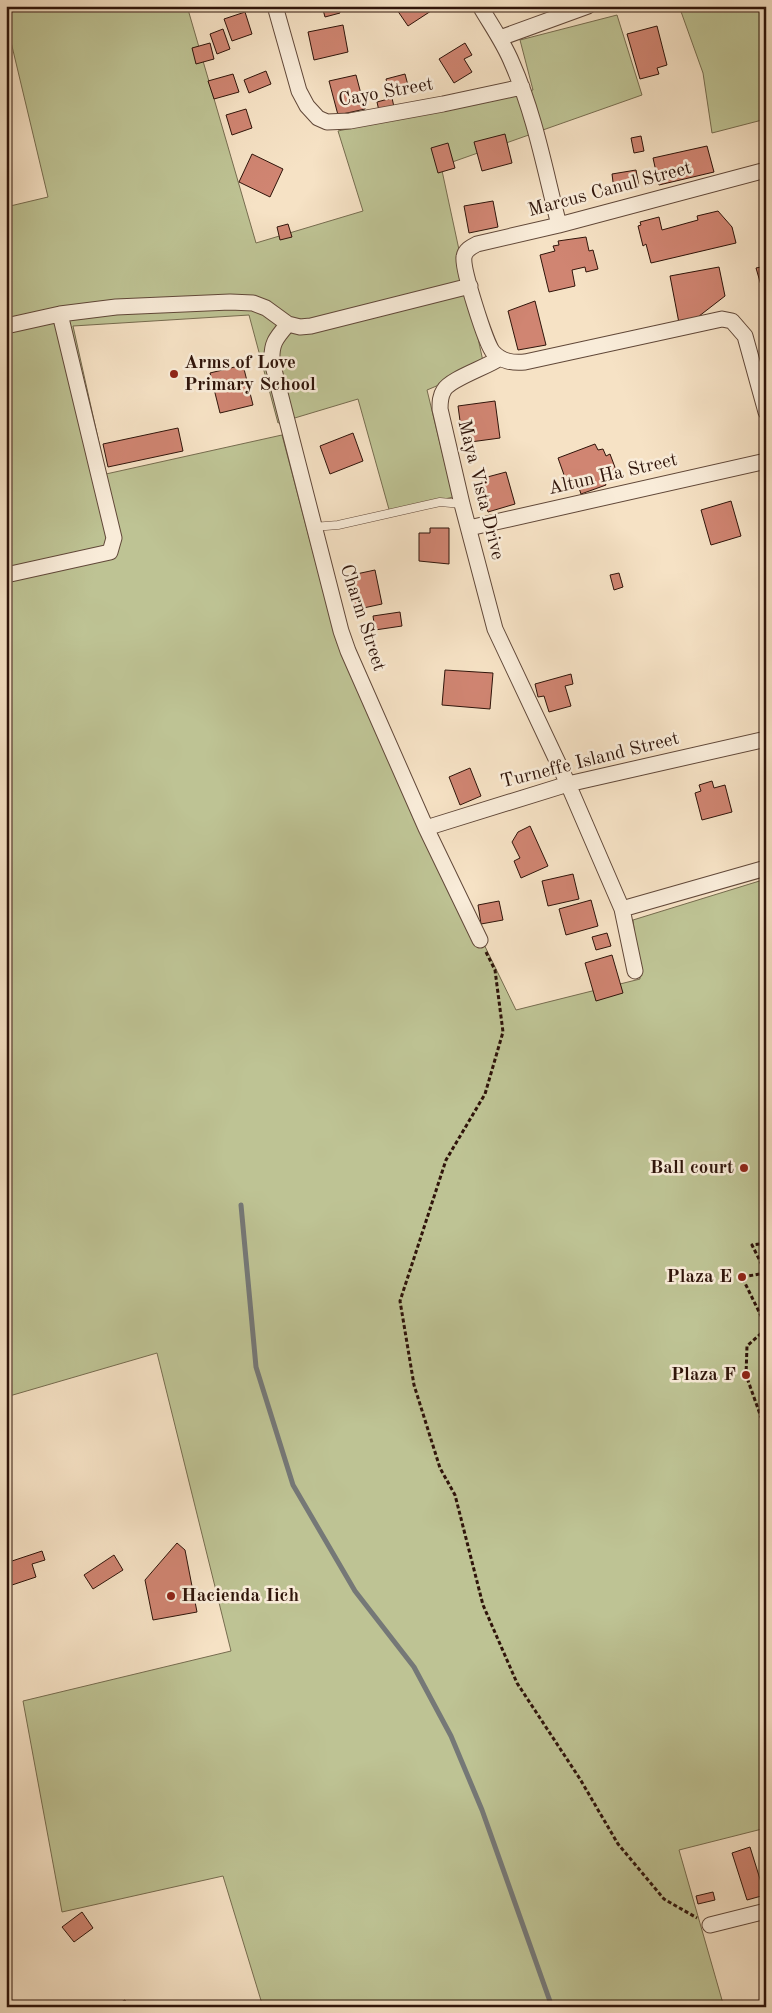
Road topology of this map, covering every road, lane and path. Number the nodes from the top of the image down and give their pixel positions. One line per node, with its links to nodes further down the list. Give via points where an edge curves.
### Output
1 (275, 6): 5 (street, Cayo Street, via 299,91 318,118 328,122 350,121)
2 (480, 6): 4 (street)
3 (588, 6): 4 (street)
4 (500, 38): 5 (street)
5 (522, 87): 7 (street)
6 (766, 170): 7 (street, Marcus Canul Street)
7 (559, 225): 8 (street, Marcus Canul Street, via 476,244 466,252 464,265)
8 (470, 286): 10 (street, via 326,324 300,327); 12 (street, via 487,342)
9 (60, 314): 10 (street, via 116,307 253,303); 11 (street); 18 (street, via 114,538 110,552)
10 (288, 324): 16 (street, Charm Street, via 271,348 272,362)
11 (6, 326)
12 (500, 358): 13 (street, via 525,362 722,319 732,321 746,336); 15 (street, Maya Vista Drive, via 450,382 440,398)
13 (766, 412)
14 (766, 460): 17 (street, Altun Ha Street)
15 (462, 504): 16 (lane, via 440,502); 17 (street, Maya Vista Drive)
16 (313, 527): 21 (street, Charm Street, via 348,652)
17 (469, 528): 20 (street, Maya Vista Drive, via 495,629)
18 (6, 575)
19 (766, 739): 20 (street, Turneffe Island Street)
20 (568, 784): 21 (street, Turneffe Island Street); 23 (street, Maya Vista Drive)
21 (426, 828): 24 (street, Charm Street)
22 (766, 868): 23 (street)
23 (622, 909): 25 (street, Maya Vista Drive)
24 (480, 940): 31 (path, via 495,970 503,1032 485,1094 446,1160 400,1301 414,1385 440,1468 455,1495 482,1605 517,1683 618,1844 664,1899)
25 (635, 971)
26 (766, 1244): 27 (path, via 752,1245)
27 (766, 1273): 28 (path, via 742,1277)
28 (766, 1327): 29 (path, via 747,1346 746,1375)
29 (766, 1431)
30 (766, 1912): 31 (street)
31 (710, 1925)

